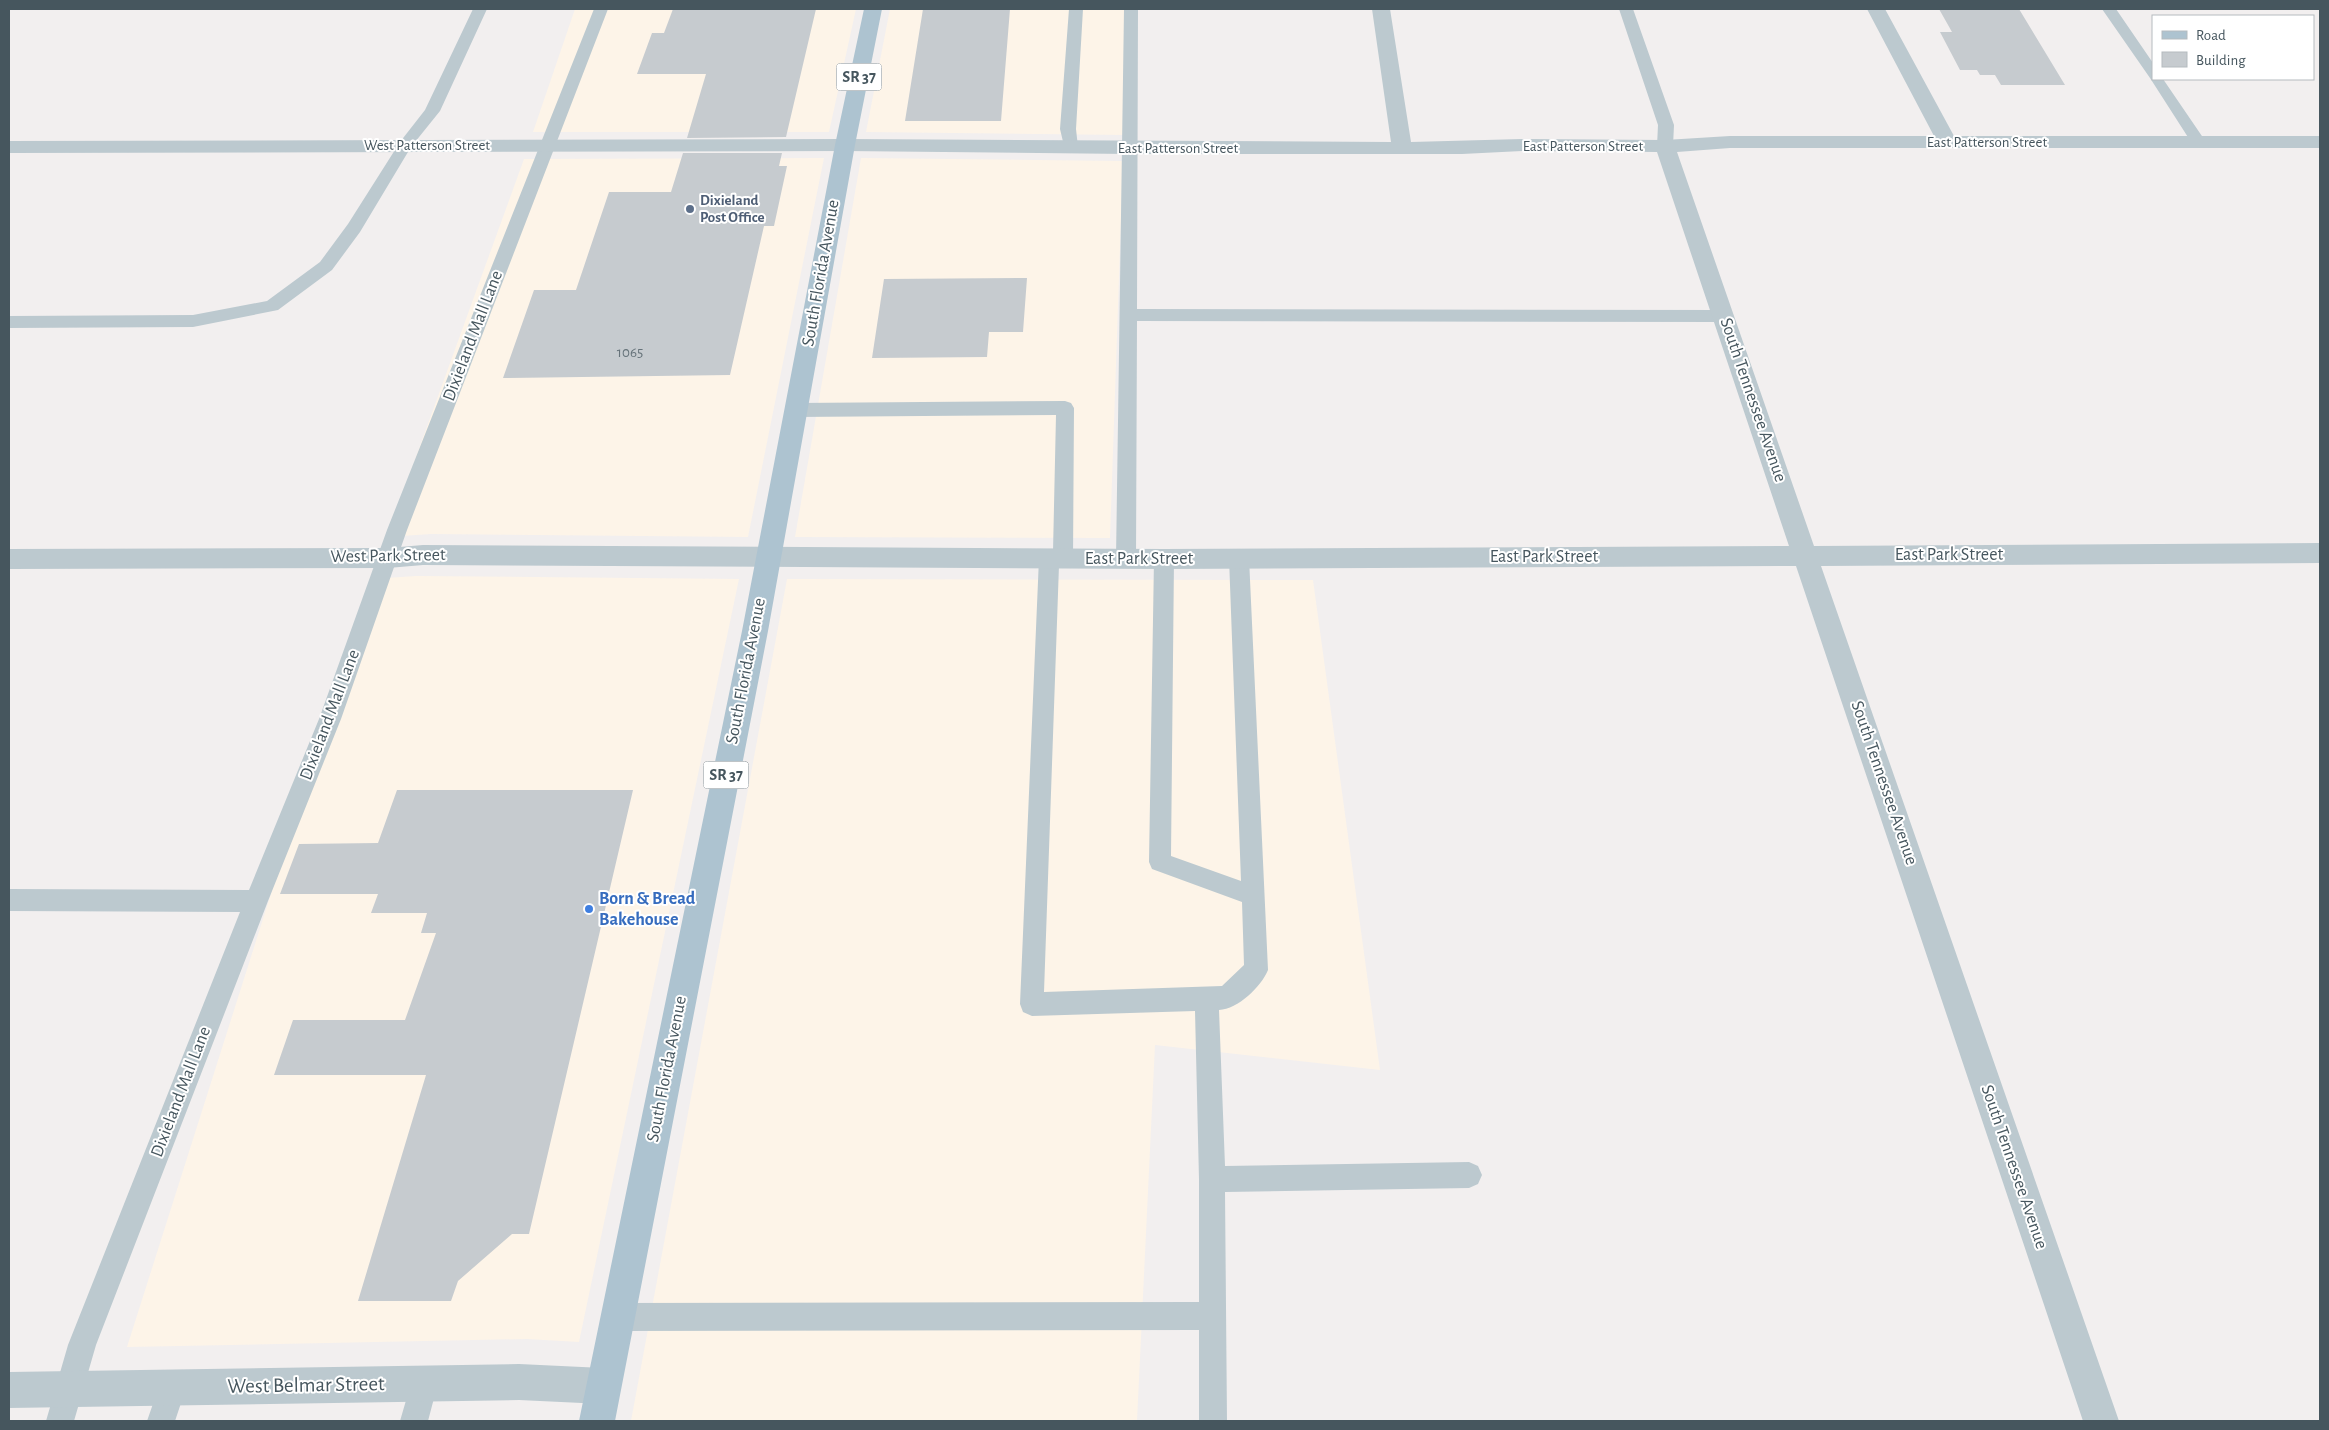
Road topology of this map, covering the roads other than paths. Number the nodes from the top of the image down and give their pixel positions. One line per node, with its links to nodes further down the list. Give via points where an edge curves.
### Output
1 (480, 9): 16 (lane, via 432,111)
2 (601, 9): 17 (lane, Dixieland Mall Lane)
3 (873, 9): 15 (main road, South Florida Avenue / SR 37)
4 (1076, 9): 20 (lane, via 1068,129)
5 (1131, 9): 21 (lane)
6 (1381, 9): 22 (street)
7 (1626, 9): 18 (lane, via 1666,125)
8 (1876, 9): 12 (street)
9 (2109, 9): 10 (lane)
10 (2152, 73)
11 (2157, 80): 13 (lane)
12 (1947, 142): 13 (street, East Patterson Street); 18 (street, East Patterson Street, via 1730,142)
13 (2198, 142): 14 (street, East Patterson Street)
14 (2320, 142)
15 (845, 145): 17 (street, West Patterson Street); 20 (street, East Patterson Street); 26 (main road, South Florida Avenue / SR 37)
16 (405, 146): 17 (street, West Patterson Street); 19 (street, West Patterson Street); 25 (lane, via 326,266 272,306 193,321)
17 (548, 146): 29 (lane, Dixieland Mall Lane)
18 (1665, 146): 22 (street, East Patterson Street); 24 (street, South Tennessee Avenue)
19 (9, 147)
20 (1070, 147): 21 (street, East Patterson Street)
21 (1129, 148): 22 (street, East Patterson Street); 23 (lane)
22 (1402, 148)
23 (1128, 315): 24 (lane); 34 (lane)
24 (1724, 316): 28 (street, South Tennessee Avenue)
25 (9, 322)
26 (796, 410): 30 (main road, South Florida Avenue / SR 37); 33 (lane, via 1065,408)
27 (2320, 553): 28 (street, East Park Street)
28 (1806, 556): 31 (street, East Park Street); 53 (street, South Tennessee Avenue)
29 (388, 558): 30 (street, West Park Street, via 423,555); 32 (street, West Park Street); 38 (lane, Dixieland Mall Lane, via 330,719)
30 (767, 558): 33 (street, East Park Street); 43 (main road, South Florida Avenue / SR 37)
31 (1240, 558): 35 (street, East Park Street); 36 (lane)
32 (9, 559)
33 (1056, 559): 34 (street, East Park Street); 39 (lane, via 1032,1004)
34 (1126, 559): 35 (street, East Park Street)
35 (1164, 559): 36 (lane, via 1160,862)
36 (1254, 896): 39 (lane, via 1256,970 1227,998)
37 (9, 900): 38 (lane)
38 (256, 901): 48 (lane, Dixieland Mall Lane, via 82,1345)
39 (1207, 999): 41 (lane)
40 (1469, 1175): 41 (lane)
41 (1212, 1179): 42 (lane)
42 (1212, 1316): 43 (lane); 52 (lane)
43 (617, 1317): 45 (main road, South Florida Avenue / SR 37)
44 (424, 1383): 45 (street, West Belmar Street, via 519,1382); 46 (street, West Belmar Street); 50 (lane)
45 (603, 1386): 51 (main road, South Florida Avenue / SR 37)
46 (172, 1388): 48 (street, West Belmar Street); 49 (lane)
47 (9, 1390): 48 (street, West Belmar Street)
48 (64, 1406)
49 (161, 1421)
50 (414, 1421)
51 (596, 1421)
52 (1213, 1421)
53 (2101, 1421)

